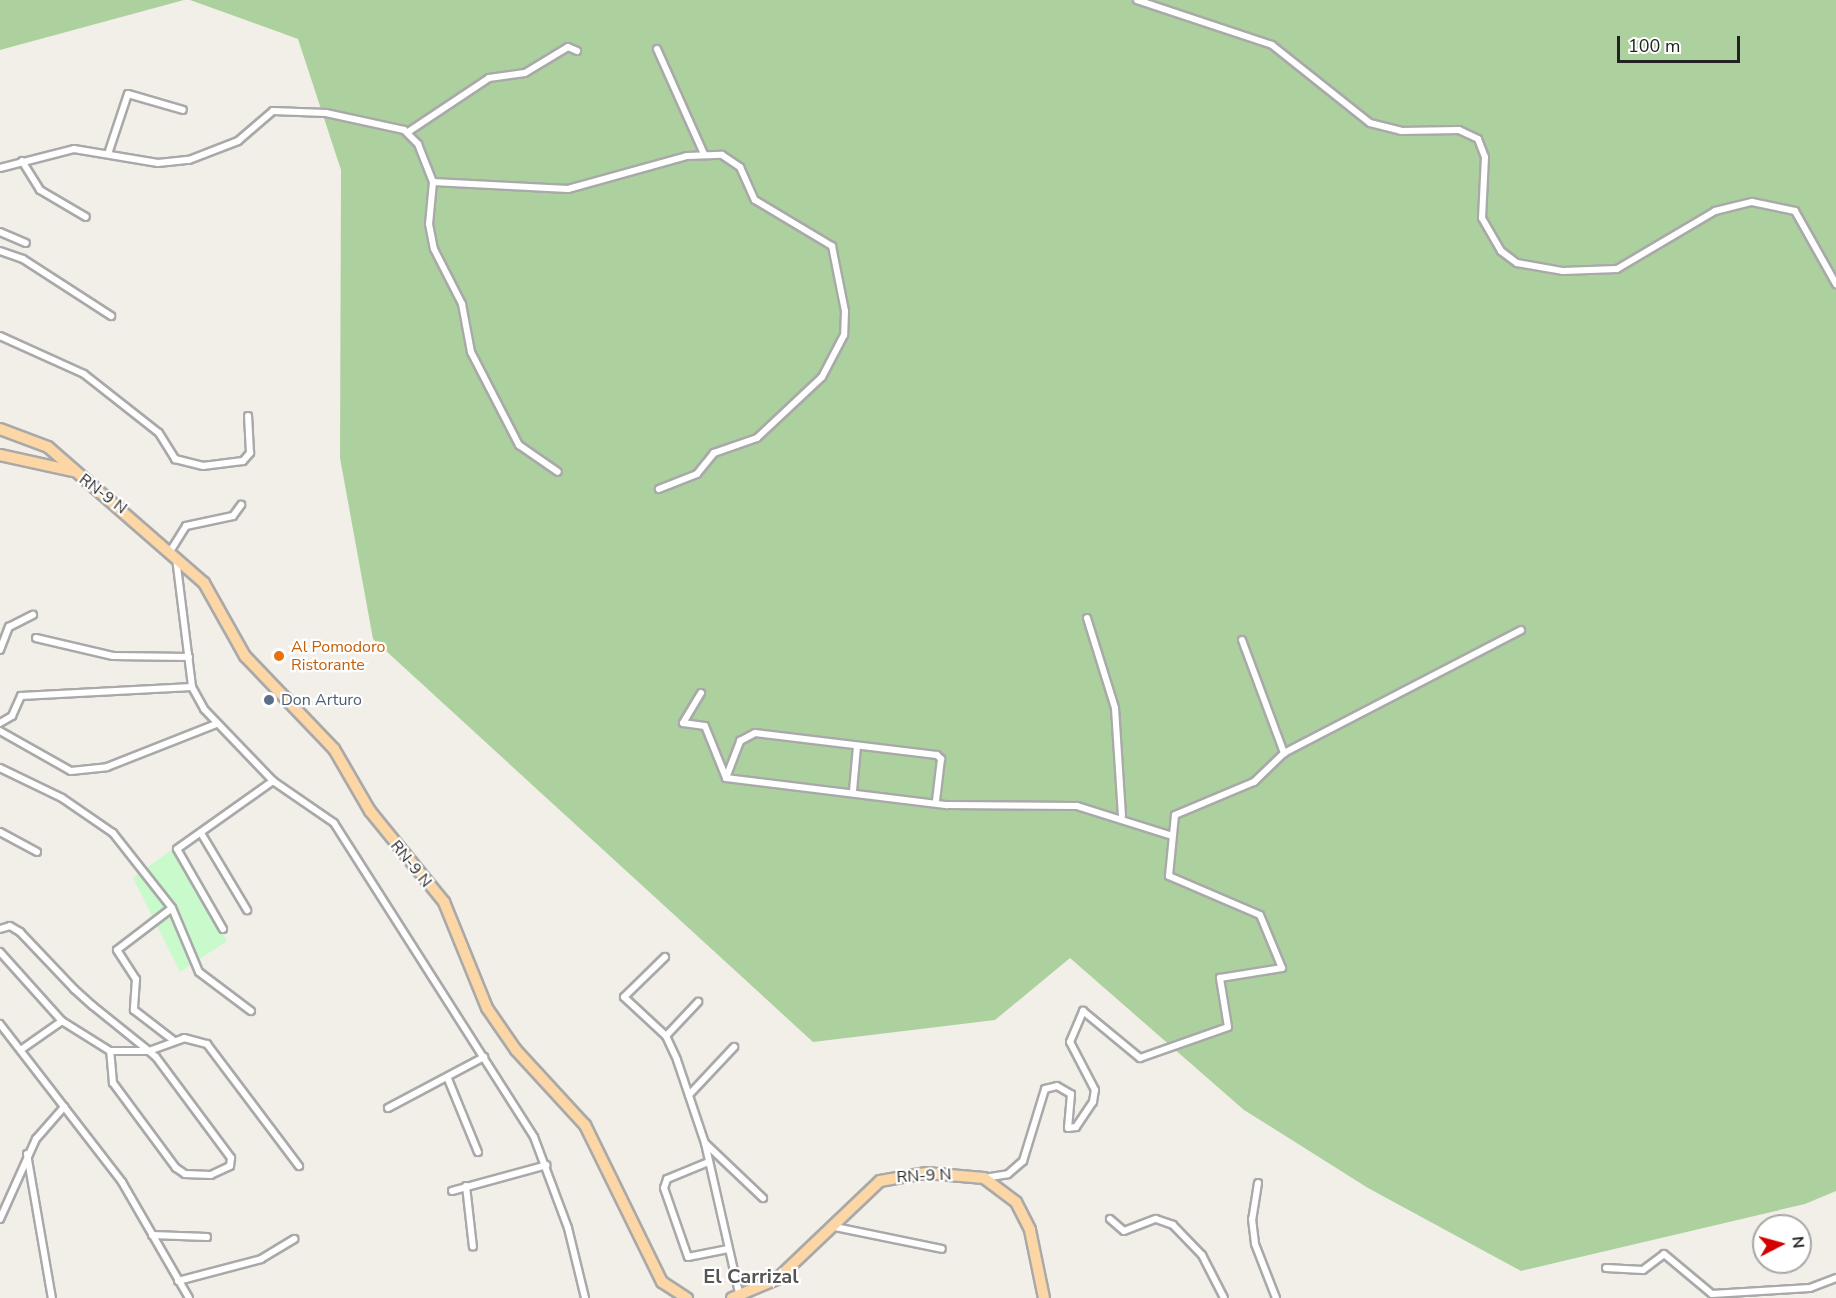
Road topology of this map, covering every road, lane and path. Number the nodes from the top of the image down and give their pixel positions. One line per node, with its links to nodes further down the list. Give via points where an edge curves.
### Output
1 (1137, 0): 15 (street, via 1272,45 1370,123 1401,131 1469,132 1484,148 1482,218 1501,251 1517,263 1563,271 1617,269 1715,211 1752,202 1795,211)
2 (657, 49): 7 (street)
3 (577, 51): 5 (street, via 568,47 525,73 489,78)
4 (183, 110): 6 (street, via 128,94)
5 (408, 132): 6 (street, via 326,113 273,111 238,141 189,160 158,163); 10 (street)
6 (109, 151): 8 (street, via 74,149)
7 (704, 154): 10 (street, via 568,189); 23 (street, via 734,161 755,200 832,246 845,311 844,335 822,377 757,438 714,453 697,474)
8 (22, 161): 9 (street); 11 (street, via 40,190)
9 (0, 168)
10 (433, 182): 22 (street, via 429,215 434,249 462,304 471,352 519,445)
11 (86, 217)
12 (0, 232): 13 (street)
13 (26, 243)
14 (0, 251): 16 (street, via 23,259)
15 (1836, 284)
16 (111, 316)
17 (0, 336): 18 (street, via 84,374 159,433 175,459 203,466 243,461 250,453)
18 (248, 416)
19 (0, 429): 21 (main road, RN-9 N, via 48,447)
20 (0, 455): 21 (main road)
21 (74, 471): 25 (main road, RN-9 N)
22 (558, 472)
23 (659, 489)
24 (241, 505): 25 (street, via 233,516 186,526)
25 (174, 552): 32 (street); 97 (main road, RN-9 N, via 204,583 245,656 334,749 370,811 444,902 487,1008 516,1050 585,1125 662,1282)
26 (33, 615): 31 (street, via 9,627)
27 (1087, 618): 45 (street, via 1115,708)
28 (1521, 630): 39 (street)
29 (36, 638): 32 (street, via 113,656)
30 (1242, 640): 39 (street)
31 (0, 650)
32 (189, 657): 33 (street)
33 (192, 687): 35 (street, via 21,696 12,716); 36 (street)
34 (701, 693): 41 (street, via 683,723 705,726)
35 (0, 723)
36 (216, 724): 37 (street, via 107,767 70,771); 42 (street)
37 (0, 731)
38 (857, 746): 41 (street, via 749,733 740,741); 43 (street); 44 (street, via 940,756)
39 (1284, 753): 48 (street, via 1254,782 1175,815)
40 (0, 768): 50 (street, via 62,798 113,833)
41 (726, 778): 43 (street)
42 (273, 781): 47 (street); 66 (street, via 334,823)
43 (853, 791): 44 (street)
44 (936, 801): 45 (street, via 1077,806)
45 (1122, 816): 48 (street)
46 (0, 832): 49 (street)
47 (201, 833): 51 (street); 53 (street, via 177,850)
48 (1172, 836): 77 (street, via 1169,876 1260,915 1282,968 1220,978 1228,1027 1140,1058 1083,1011 1070,1042 1095,1090 1093,1102 1076,1127 1068,1128 1071,1094 1058,1086 1045,1089 1023,1161 1008,1174)
49 (37, 852)
50 (171, 908): 57 (street, via 199,972); 61 (street, via 117,950 136,979 132,1006)
51 (247, 910)
52 (0, 929): 64 (street, via 10,926 20,932 74,989)
53 (223, 929)
54 (0, 952): 58 (street)
55 (665, 957): 60 (street, via 624,997)
56 (698, 1002): 60 (street)
57 (251, 1011)
58 (62, 1021): 63 (street); 65 (street)
59 (0, 1024): 63 (street)
60 (666, 1036): 68 (street)
61 (174, 1040): 64 (street); 76 (street, via 207,1044)
62 (734, 1047): 68 (street)
63 (22, 1049): 69 (street)
64 (149, 1051): 65 (street); 65 (street, via 227,1151 230,1166 211,1175 185,1174 176,1168 113,1083)
65 (110, 1052)
66 (484, 1057): 67 (street); 75 (street)
67 (448, 1079): 70 (street); 72 (street)
68 (689, 1095): 71 (street)
69 (64, 1107): 73 (street); 85 (street, via 122,1182)
70 (388, 1108)
71 (705, 1143): 74 (street); 81 (street)
72 (478, 1152)
73 (27, 1154): 82 (street); 94 (street)
74 (706, 1163): 89 (street); 89 (street, via 666,1179 664,1188 688,1257)
75 (547, 1165): 79 (street); 96 (street)
76 (298, 1166)
77 (984, 1178): 84 (main road, RN-9 N, via 926,1173 889,1178); 99 (main road, via 1016,1202 1030,1230)
78 (1258, 1183): 101 (street, via 1252,1219 1255,1244 1261,1271)
79 (466, 1186): 80 (street); 88 (street)
80 (452, 1191)
81 (764, 1198)
82 (0, 1219)
83 (1110, 1219): 100 (street, via 1124,1231 1156,1219 1173,1225 1202,1255)
84 (835, 1227): 90 (street); 98 (main road, RN-9 N, via 777,1279)
85 (152, 1235): 86 (street); 93 (street)
86 (207, 1237)
87 (294, 1239): 93 (street, via 261,1259)
88 (473, 1247)
89 (728, 1249): 98 (street)
90 (942, 1249)
91 (1606, 1269): 92 (street, via 1643,1270 1664,1254 1712,1294 1810,1288)
92 (1836, 1278)
93 (178, 1281): 95 (street)
94 (52, 1298)
95 (189, 1298)
96 (585, 1298)
97 (687, 1298)
98 (736, 1298)
99 (1044, 1298)
100 (1224, 1298)
101 (1276, 1298)

